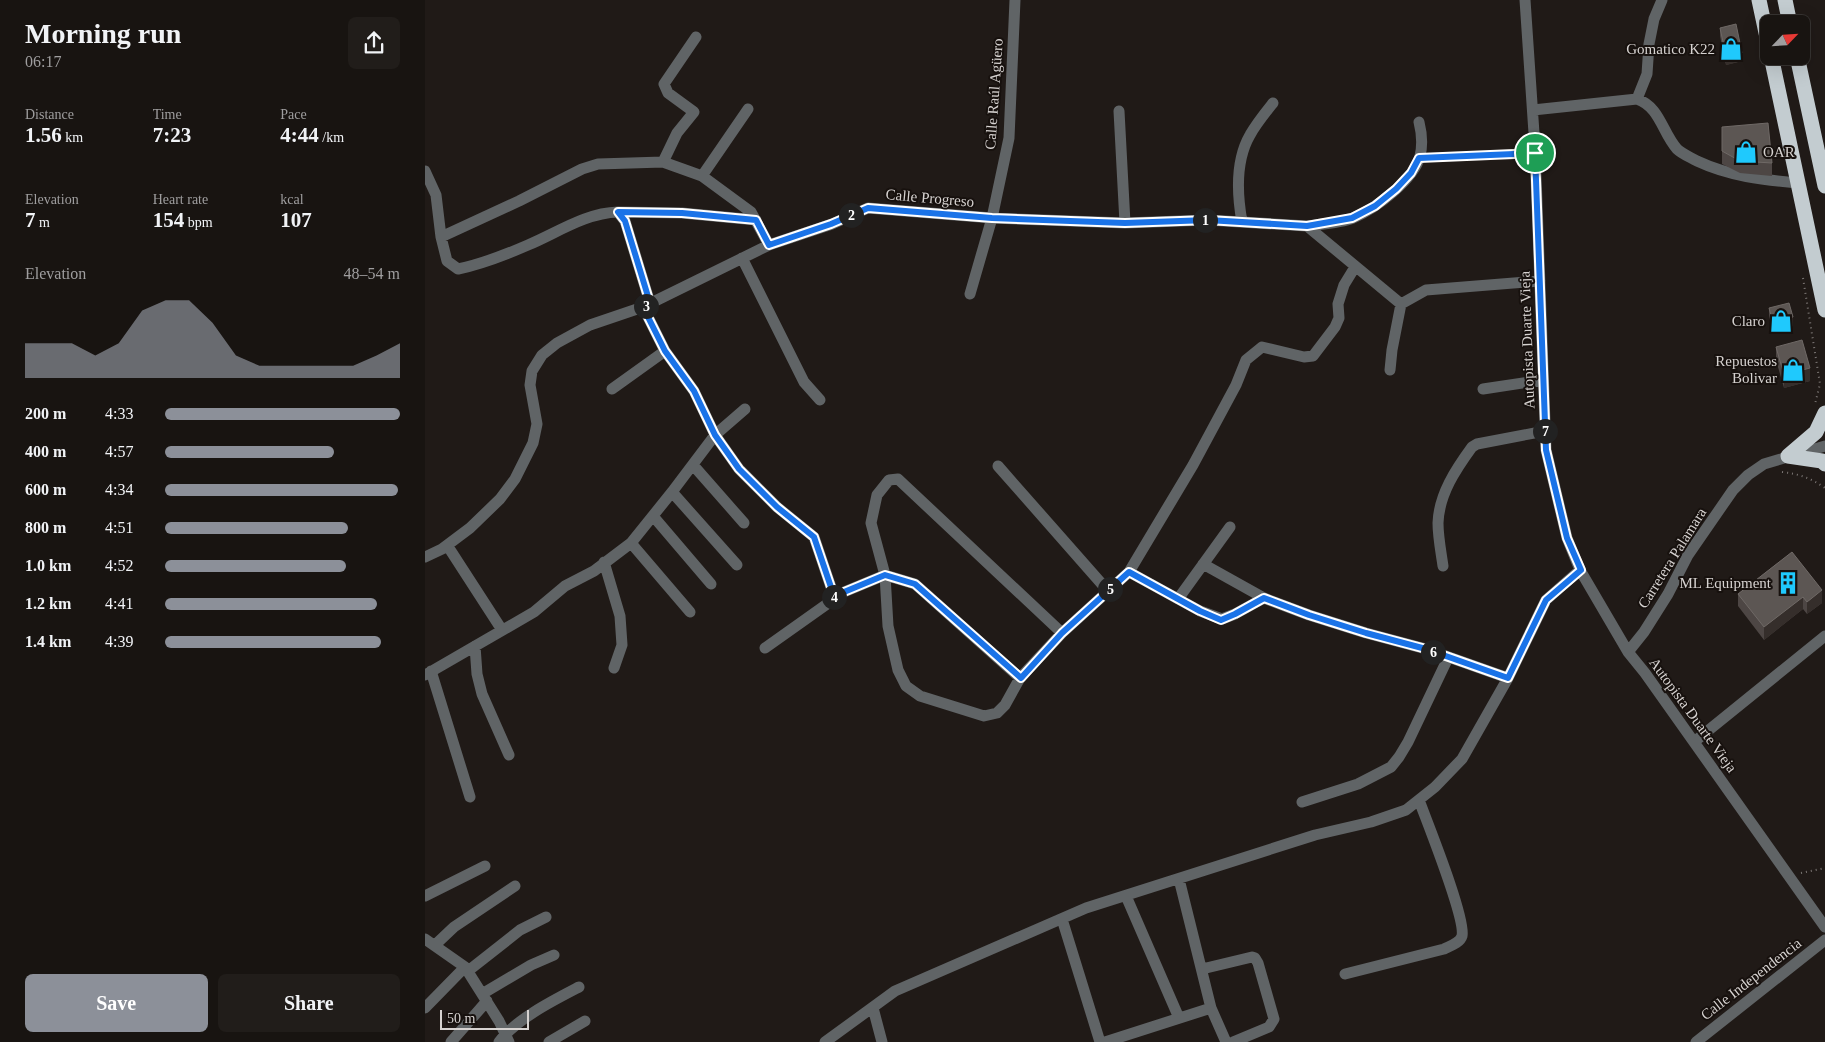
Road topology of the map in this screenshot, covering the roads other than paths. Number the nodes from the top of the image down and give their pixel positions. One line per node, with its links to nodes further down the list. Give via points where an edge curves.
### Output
1 (1015, 0): 23 (street, Calle Raúl Agüero, via 1009,138)
2 (1525, 0): 14 (street, Autopista Duarte Vieja)
3 (1662, 0): 11 (street, via 1654,19 1647,74)
4 (1759, 0): 6 (highway)
5 (1785, 0): 7 (highway)
6 (1762, 15)
7 (1788, 15)
8 (696, 37): 17 (street, via 664,84 667,93 694,112 677,133)
9 (1773, 65): 20 (highway)
10 (1799, 65): 21 (highway)
11 (1637, 99): 14 (street); 20 (street, via 1658,116 1678,151 1728,173)
12 (1273, 103): 25 (street, via 1250,135 1241,159 1238,198)
13 (748, 109): 19 (street)
14 (1533, 110): 32 (street, Autopista Duarte Vieja)
15 (1119, 112): 26 (street)
16 (1419, 122): 27 (street, Calle Progreso, via 1423,136 1419,158 1411,173 1396,189 1375,206 1352,218)
17 (663, 162): 19 (street); 28 (street, via 598,164 582,168 519,202)
18 (425, 171): 28 (street, via 436,195)
19 (703, 176): 24 (street, via 751,212)
20 (1798, 183): 36 (highway)
21 (1825, 186)
22 (618, 212): 24 (street, via 682,213); 28 (street, via 604,212 583,219 479,265 457,269 447,261); 35 (street, via 625,221)
23 (992, 218): 26 (street, Calle Progreso); 29 (street, Calle Progreso, via 868,208); 33 (street, Calle Raúl Agüero)
24 (756, 220): 29 (street)
25 (1242, 222): 26 (street, Calle Progreso); 27 (street, Calle Progreso)
26 (1125, 223)
27 (1307, 226): 31 (street)
28 (441, 237)
29 (769, 245): 30 (street, Calle Progreso)
30 (742, 258): 35 (street, Calle Progreso); 42 (street, via 804,382)
31 (1355, 267): 34 (street); 64 (street, via 1344,285 1335,327 1313,356 1304,357 1262,347 1246,360 1193,466)
32 (1540, 280): 34 (street, via 1426,290); 39 (street, Autopista Duarte Vieja)
33 (970, 294)
34 (1401, 304): 38 (street)
35 (647, 305): 37 (street); 57 (street, Calle Progreso, via 590,325 557,342 542,355 532,371 530,385 537,424 533,443 515,479 500,499)
36 (1825, 310)
37 (665, 351): 40 (street); 46 (street, via 694,391)
38 (1390, 370)
39 (1543, 380): 41 (street); 45 (street, Autopista Duarte Vieja)
40 (612, 389)
41 (1483, 389)
42 (820, 400)
43 (745, 409): 46 (street)
44 (1819, 412): 48 (highway, via 1816,432)
45 (1545, 431): 62 (street, via 1472,446 1441,502 1438,523); 63 (street, Autopista Duarte Vieja, via 1546,450 1565,529)
46 (715, 435): 50 (street); 69 (street, via 739,469 777,507 814,537)
47 (1825, 446): 48 (street, Carretera Palamara)
48 (1788, 456): 49 (highway); 77 (street, Carretera Palamara, via 1764,464 1733,490 1688,555 1644,632)
49 (1825, 464)
50 (693, 465): 52 (street); 54 (street)
51 (998, 466): 67 (street)
52 (672, 492): 53 (street); 60 (street)
53 (653, 516): 56 (street); 66 (street)
54 (744, 523)
55 (1231, 527): 61 (street)
56 (631, 543): 59 (street); 71 (street)
57 (447, 545): 58 (street, Calle Progreso); 72 (street)
58 (425, 556)
59 (604, 562): 72 (street); 79 (street, via 620,616 622,645)
60 (737, 564)
61 (1203, 564): 68 (street); 70 (street)
62 (1443, 566)
63 (1581, 570): 77 (street, Autopista Duarte Vieja); 82 (street, via 1546,600)
64 (1129, 572): 67 (street); 70 (street)
65 (885, 575): 69 (street); 73 (street, via 871,523 877,495 889,480 898,479); 81 (street, via 915,584); 81 (street, via 888,626 898,670 906,686 920,696 984,716 1005,705)
66 (711, 584)
67 (1108, 591): 73 (street)
68 (1264, 598): 70 (street, via 1221,620); 78 (street)
69 (835, 599): 76 (street)
70 (1178, 599)
71 (690, 612)
72 (503, 630): 75 (street)
73 (1062, 633): 81 (street)
74 (1825, 636): 83 (street)
75 (475, 646): 80 (street); 84 (street, via 477,674 483,694)
76 (765, 648)
77 (1628, 652): 83 (street, Autopista Duarte Vieja)
78 (1448, 658): 82 (street); 87 (street, via 1408,742 1391,767 1358,784)
79 (614, 668)
80 (428, 673): 85 (street)
81 (1021, 678)
82 (1508, 678): 86 (street, via 1462,759)
83 (1694, 742): 95 (street, Autopista Duarte Vieja)
84 (509, 755)
85 (470, 797)
86 (1419, 800): 89 (street, via 1406,810 1371,822 1315,835); 101 (street, via 1455,901 1462,926 1461,938 1444,949)
87 (1302, 802)
88 (485, 866): 91 (street)
89 (1179, 879): 92 (street); 100 (street)
90 (515, 886): 97 (street)
91 (425, 896)
92 (1127, 896): 94 (street); 107 (street)
93 (546, 916): 99 (street, via 520,930)
94 (1061, 919): 105 (street, via 895,991); 114 (street)
95 (1825, 927)
96 (1825, 940): 118 (street, Calle Independencia)
97 (429, 943): 99 (street)
98 (554, 955): 103 (street, via 531,965)
99 (467, 969): 103 (street); 104 (street)
100 (1202, 969): 106 (street); 117 (street, via 1252,957 1258,963 1274,1020 1269,1027)
101 (1345, 974)
102 (579, 987): 109 (street, via 550,1002)
103 (484, 998): 109 (street); 111 (street)
104 (425, 1008)
105 (873, 1008): 110 (street); 113 (street)
106 (1211, 1008): 107 (street); 116 (street)
107 (1179, 1018): 115 (street)
108 (585, 1021): 112 (street)
109 (505, 1039)
110 (832, 1040)
111 (451, 1042)
112 (549, 1042)
113 (882, 1042)
114 (1100, 1042)
115 (1105, 1042)
116 (1226, 1042)
117 (1233, 1042)
118 (1695, 1042)

